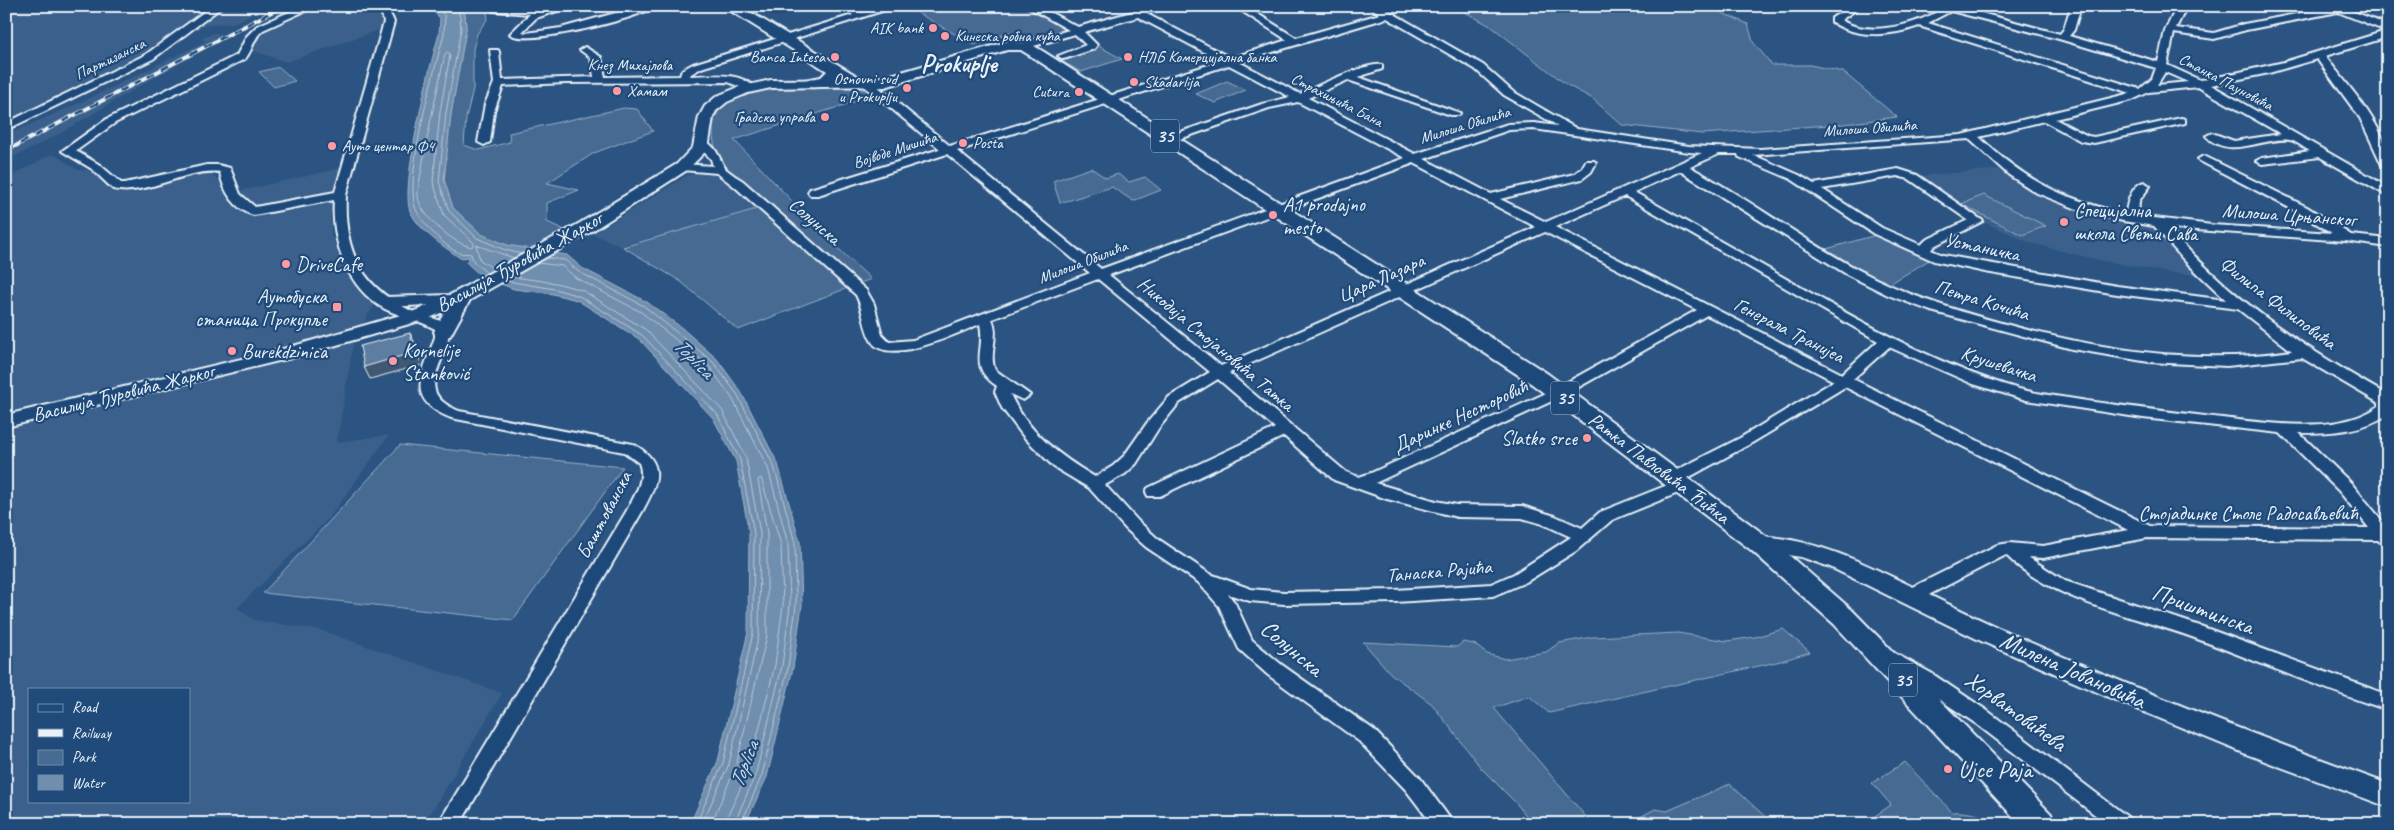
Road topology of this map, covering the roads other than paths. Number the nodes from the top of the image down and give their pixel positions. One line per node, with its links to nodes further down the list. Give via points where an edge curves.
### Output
1 (219, 6): 55 (street, Партизанска, via 149,57)
2 (312, 6): 82 (street, via 253,34 246,53 235,60 110,121 68,151 96,167 117,186 125,187 203,169 225,169 228,183 242,204 254,210)
3 (375, 6): 82 (street, via 386,13 389,22)
4 (568, 6): 20 (street)
5 (652, 6): 20 (street, via 564,31 516,34 529,18)
6 (730, 6): 30 (main road)
7 (844, 6): 23 (street)
8 (894, 6): 23 (street, Кнез Михајлова)
9 (1030, 6): 26 (street)
10 (1164, 6): 21 (street)
11 (1238, 6): 31 (street)
12 (1374, 6): 22 (street)
13 (1857, 6): 24 (street, via 1835,20 1838,24 1875,31)
14 (2076, 6): 29 (street, via 2069,30)
15 (2182, 6): 27 (street)
16 (2356, 6): 19 (street)
17 (1950, 7): 24 (street); 29 (street, Станка Пауновића)
18 (494, 8): 20 (street)
19 (2333, 8): 25 (street); 27 (street, via 2214,36)
20 (539, 13)
21 (1138, 13): 26 (street); 37 (street, Страхињића Бана)
22 (1387, 15): 31 (street, Војводе Мишића); 56 (street, via 1479,67 1508,92)
23 (861, 16): 30 (street, Кнез Михајлова)
24 (1921, 24): 49 (street)
25 (2388, 29)
26 (1076, 30): 32 (street); 36 (street, via 1092,46)
27 (2170, 30): 38 (street)
28 (2388, 34): 35 (street, via 2352,42)
29 (2062, 37): 38 (street, Станка Пауновића)
30 (785, 38): 40 (main road); 43 (street, Кнез Михајлова, via 691,68)
31 (1295, 41): 37 (street, Војводе Мишића)
32 (1015, 43): 46 (main road, via 889,81); 51 (main road, Ратка Павловића Ћићка / 35)
33 (585, 50): 42 (street, via 596,57)
34 (494, 52): 44 (street)
35 (2319, 55): 47 (street); 57 (street)
36 (1063, 56)
37 (1231, 62): 50 (street, Страхињића Бана); 51 (street, Војводе Мишића)
38 (2163, 67): 47 (street, Станка Пауновића); 49 (street)
39 (1378, 68): 41 (street)
40 (836, 69): 45 (main road, via 831,78); 46 (main road)
41 (1347, 77): 50 (street); 52 (street)
42 (600, 80): 43 (street, Кнез Михајлова); 44 (street, Кнез Михајлова)
43 (684, 80): 48 (street, via 734,80)
44 (499, 83): 63 (street, via 486,119)
45 (811, 83): 46 (main road); 48 (main road)
46 (867, 83): 65 (street, Никодија Стојановића Татка)
47 (2197, 83): 49 (street); 60 (street, Станка Пауновића)
48 (750, 88): 64 (main road, via 722,98 710,109)
49 (2146, 91): 53 (street, Милоша Обилића, via 2115,102)
50 (1300, 98): 62 (street, via 1266,106); 69 (street, Страхињића Бана)
51 (1112, 100): 62 (main road, Ратка Павловића Ћићка / 35); 65 (street, Војводе Мишића)
52 (1455, 113)
53 (2046, 118): 54 (street, via 2085,139 2094,140); 58 (street, Милоша Обилића)
54 (2181, 120)
55 (6, 127)
56 (1574, 133): 66 (street, Милоша Обилића); 69 (street, Милоша Обилића, via 1534,126 1508,127)
57 (2375, 134): 61 (street); 73 (street)
58 (1972, 136): 67 (street, Милоша Обилића, via 1841,148); 85 (street, Милоша Црњанског, via 2009,168 2041,189 2093,208)
59 (2212, 136): 60 (street, via 2231,144)
60 (2292, 136): 68 (street, Станка Пауновића)
61 (2388, 136)
62 (1170, 139): 84 (main road, Ратка Павловића Ћићка / 35)
63 (484, 142)
64 (702, 144): 74 (main road, Василија Ђуровића Жарког, via 696,155); 76 (street, Солунска, via 716,158)
65 (948, 150): 79 (street, Војводе Мишића); 91 (street, Никодија Стојановића Татка)
66 (1715, 151): 67 (street, Милоша Обилића); 75 (street, Цара Лазара)
67 (1737, 152): 78 (street, Устаничка, via 1794,177)
68 (2323, 153): 71 (street); 81 (street, Станка Пауновића)
69 (1416, 158): 83 (street, Генерала Транијеа); 84 (street, Милоша Обилића)
70 (2204, 159): 88 (street, via 2303,210)
71 (2262, 162)
72 (1590, 163): 83 (street, via 1578,177)
73 (2388, 165)
74 (682, 167): 76 (street); 93 (main road, Василија Ђуровића Жарког, via 586,227)
75 (1681, 167): 80 (street, Цара Лазара); 103 (street, Петра Кочића, via 1872,282 1960,316 2063,344 2147,359 2247,360)
76 (720, 170): 102 (street, Солунска, via 740,184 861,293 868,302 873,329)
77 (2144, 186): 85 (street, via 2132,201)
78 (1810, 188): 90 (street, Устаничка, via 1878,231); 90 (street, via 1898,172 1913,177 1977,221 1930,243)
79 (814, 192)
80 (1626, 192): 87 (street, Цара Лазара); 101 (street, Крушевачка)
81 (2388, 192)
82 (340, 195): 94 (street, via 339,223 344,247 362,279)
83 (1489, 198): 87 (street, Генерала Транијеа)
84 (1276, 208): 91 (street, Милоша Обилића); 92 (main road, Ратка Павловића Ћићка / 35)
85 (2132, 217): 86 (street, Милоша Црњанског)
86 (2156, 221): 88 (street, Милоша Црњанског, via 2230,230); 95 (street, Филипа Филиповића, via 2193,262)
87 (1548, 227): 92 (street, Цара Лазара); 96 (street, Генерала Транијеа)
88 (2347, 237): 89 (street, Милоша Црњанског)
89 (2388, 243)
90 (1922, 252): 95 (street, Устаничка, via 1956,262 2055,280)
91 (1099, 274): 98 (street, Милоша Обилића); 104 (street, Никодија Стојановића Татка)
92 (1402, 291): 104 (street, Цара Лазара); 107 (main road, Ратка Павловића Ћићка / 35)
93 (465, 296): 94 (main road); 97 (main road, Василија Ђуровића Жарког); 99 (main road)
94 (383, 301): 97 (street); 100 (main road, via 380,316)
95 (2244, 306): 103 (street, Филипа Филиповића)
96 (1707, 310): 105 (street, Генерала Транијеа); 107 (street, Даринке Несторовић)
97 (414, 317): 99 (street, via 438,325); 100 (main road, Василија Ђуровића Жарког)
98 (984, 317): 102 (street, Милоша Обилића, via 909,345 894,348); 106 (street, via 990,332 987,369)
99 (443, 332): 128 (street, Баштованска, via 426,388 428,398 442,409 456,415 628,448 643,457 650,473 634,512)
100 (351, 336): 111 (main road, Василија Ђуровића Жарког)
101 (1888, 340): 105 (street, Танаска Рајића); 112 (street, Крушевачка, via 1929,362 2020,394 2124,411)
102 (880, 344)
103 (2305, 353): 110 (street, Филипа Филиповића)
104 (1219, 372): 113 (street, Никодија Стојановића Татка); 116 (street, Цара Лазара, via 1174,400 1130,460)
105 (1843, 380): 115 (street, Танаска Рајића); 118 (street, Генерала Транијеа)
106 (1005, 384): 108 (street); 116 (street, Солунска, via 1002,392 1009,408 1029,434 1060,463)
107 (1558, 392): 114 (street, Даринке Несторовић); 115 (main road, Ратка Павловића Ћићка / 35)
108 (1023, 395)
109 (2388, 395): 110 (street)
110 (2388, 402): 112 (street, Крушевачка, via 2382,412 2364,420 2338,426)
111 (6, 421)
112 (2283, 427): 120 (street, via 2345,487)
113 (1286, 429): 114 (street, Никодија Стојановића Татка, via 1333,471); 117 (street)
114 (1360, 482): 119 (street, Никодија Стојановића Татка, via 1393,496 1457,511 1522,512)
115 (1678, 482): 119 (street, Танаска Рајића, via 1613,512); 121 (main road, Ратка Павловића Ћићка / 35)
116 (1096, 484): 123 (street, Солунска, via 1132,526)
117 (1154, 492)
118 (2147, 532): 120 (street, Стојадинке Столе Радосављевић); 122 (street, Стојадинке Столе Радосављевић, via 2043,552)
119 (1585, 536): 123 (street, Танаска Рајића, via 1520,578 1486,591 1278,598 1250,595)
120 (2386, 536)
121 (1760, 544): 124 (main road, Милена Јовановића, via 1819,552); 125 (main road, Ратка Павловића Ћићка / 35, via 1815,591)
122 (2010, 549): 124 (street, Стојадинке Столе Радосављевић, via 1999,551); 126 (street, Приштинска, via 2027,566 2059,585)
123 (1204, 578): 129 (street, Солунска, via 1226,603 1245,644 1367,736)
124 (1911, 596): 127 (main road, Милена Јовановића, via 2194,722)
125 (1874, 650): 130 (main road, Ратка Павловића Ћићка / 35); 131 (street, Хорватовићева, via 1962,702 2024,746)
126 (2388, 703)
127 (2388, 796)
128 (448, 824)
129 (1444, 824)
130 (2040, 824)
131 (2122, 824)

